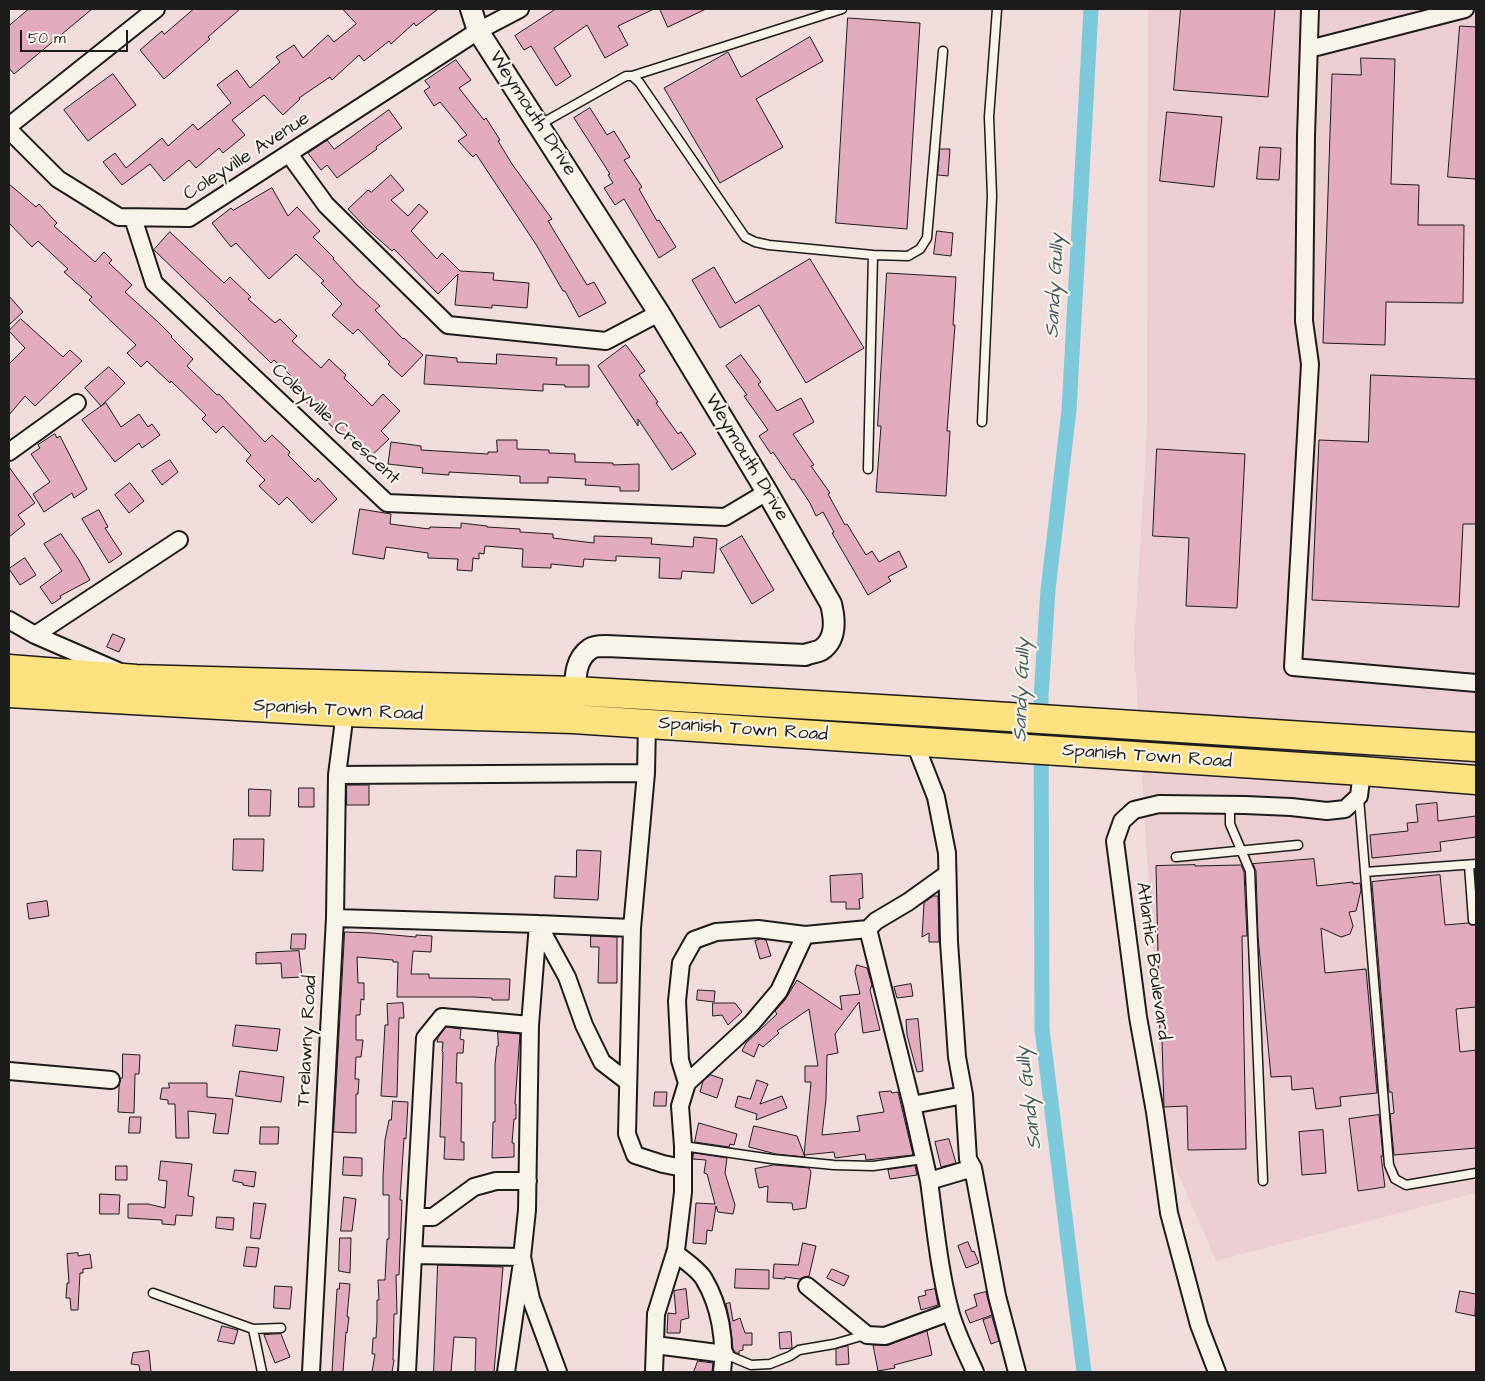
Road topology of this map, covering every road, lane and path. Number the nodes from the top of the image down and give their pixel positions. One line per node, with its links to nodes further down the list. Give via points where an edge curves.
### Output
1 (156, 9): 13 (street)
2 (471, 9): 8 (street, Weymouth Drive)
3 (520, 9): 8 (street, Coleyville Avenue)
4 (842, 9): 11 (lane)
5 (997, 9): 20 (lane, via 989,118 992,196)
6 (1310, 9): 9 (street)
7 (1465, 9): 9 (street)
8 (478, 31): 12 (street, Weymouth Drive); 15 (street, Coleyville Avenue)
9 (1309, 49): 29 (street, via 1304,321 1310,364 1293,667)
10 (943, 51): 17 (lane, via 927,238 920,249 908,256)
11 (632, 76): 12 (lane, via 626,76); 17 (lane, via 746,237 769,245)
12 (539, 125): 18 (street, Weymouth Drive)
13 (9, 126)
14 (9, 130): 16 (street, Coleyville Avenue, via 58,179 119,217)
15 (289, 154): 16 (street, Coleyville Avenue, via 190,218); 18 (street, via 326,205 448,325 606,341)
16 (133, 218): 23 (street, Coleyville Crescent, via 154,283 387,503 724,517)
17 (873, 255): 22 (lane)
18 (659, 313): 23 (street, Weymouth Drive)
19 (77, 403): 21 (street)
20 (982, 422)
21 (9, 452)
22 (868, 469)
23 (767, 492): 30 (street, Weymouth Drive, via 831,604 835,622 831,638 821,650 805,655 591,648 580,659 575,672)
24 (179, 540): 26 (street)
25 (9, 620): 26 (street)
26 (35, 635): 28 (street)
27 (9, 669): 28 (highway, Spanish Town Road)
28 (136, 679): 30 (highway, Spanish Town Road)
29 (1476, 683)
30 (575, 691): 33 (street, Weymouth Drive); 36 (highway, Spanish Town Road)
31 (9, 693): 32 (highway, Spanish Town Road)
32 (342, 712): 33 (highway, Spanish Town Road); 38 (street, Trelawny Road)
33 (573, 719): 34 (highway, Spanish Town Road)
34 (647, 724): 35 (highway, Spanish Town Road); 37 (street)
35 (914, 742): 40 (highway, Spanish Town Road, via 1168,758); 47 (street, via 936,797 947,853)
36 (1476, 747)
37 (646, 773): 38 (street); 51 (street)
38 (337, 775): 48 (street, Trelawny Road)
39 (1476, 780): 40 (highway, Spanish Town Road)
40 (1360, 783): 41 (street, Atlantic Boulevard, via 1345,809 1327,812); 46 (lane)
41 (1230, 805): 43 (lane, via 1230,824); 90 (street, Atlantic Boulevard, via 1159,804 1134,810 1122,821 1115,841 1138,1018 1169,1213 1199,1326)
42 (1298, 845): 43 (lane)
43 (1240, 850): 44 (lane); 67 (lane, via 1250,871)
44 (1176, 857)
45 (1472, 865): 46 (lane); 49 (lane)
46 (1365, 872): 65 (lane, via 1389,1165 1395,1179 1406,1185)
47 (947, 874): 52 (street, via 876,921); 59 (street, via 957,1057)
48 (335, 918): 50 (street); 82 (street, Trelawny Road)
49 (1473, 920)
50 (538, 924): 51 (street); 54 (street); 57 (street, via 567,977 584,1025 602,1062)
51 (632, 928): 57 (street)
52 (868, 930): 53 (street); 60 (street)
53 (805, 935): 58 (street, via 779,991 752,1023); 58 (street, via 758,929 716,932 694,940 681,963 677,1001 680,1060)
54 (530, 1026): 66 (street); 69 (street, via 442,1017 425,1038)
55 (9, 1071): 56 (street)
56 (111, 1080)
57 (628, 1082): 63 (street, via 627,1134 635,1155)
58 (687, 1083): 61 (street, via 680,1106)
59 (964, 1095): 60 (street); 64 (street, via 968,1159)
60 (912, 1105): 62 (street)
61 (683, 1146): 62 (lane, via 834,1165 873,1166); 63 (street)
62 (923, 1159): 68 (street)
63 (683, 1168): 70 (street)
64 (973, 1168): 68 (street); 89 (street, via 997,1296)
65 (1476, 1173)
66 (528, 1181): 69 (street, via 496,1181 474,1187 433,1217); 72 (street)
67 (1262, 1181)
68 (929, 1182): 75 (street)
69 (415, 1217): 71 (street)
70 (675, 1253): 79 (street, via 656,1314); 80 (street, via 703,1277 718,1313)
71 (413, 1255): 72 (street); 83 (street)
72 (522, 1257): 84 (street); 85 (street, via 531,1299)
73 (808, 1286): 78 (street)
74 (153, 1293): 77 (lane)
75 (950, 1312): 78 (street, via 886,1336); 88 (street)
76 (282, 1328): 77 (lane)
77 (253, 1329): 81 (lane)
78 (867, 1335): 80 (lane, via 800,1350 770,1364 751,1365)
79 (655, 1345): 80 (street); 86 (street)
80 (725, 1354): 87 (street)
81 (262, 1372)
82 (311, 1372)
83 (407, 1372)
84 (506, 1372)
85 (558, 1372)
86 (654, 1372)
87 (722, 1372)
88 (975, 1372)
89 (1017, 1372)
90 (1217, 1372)

